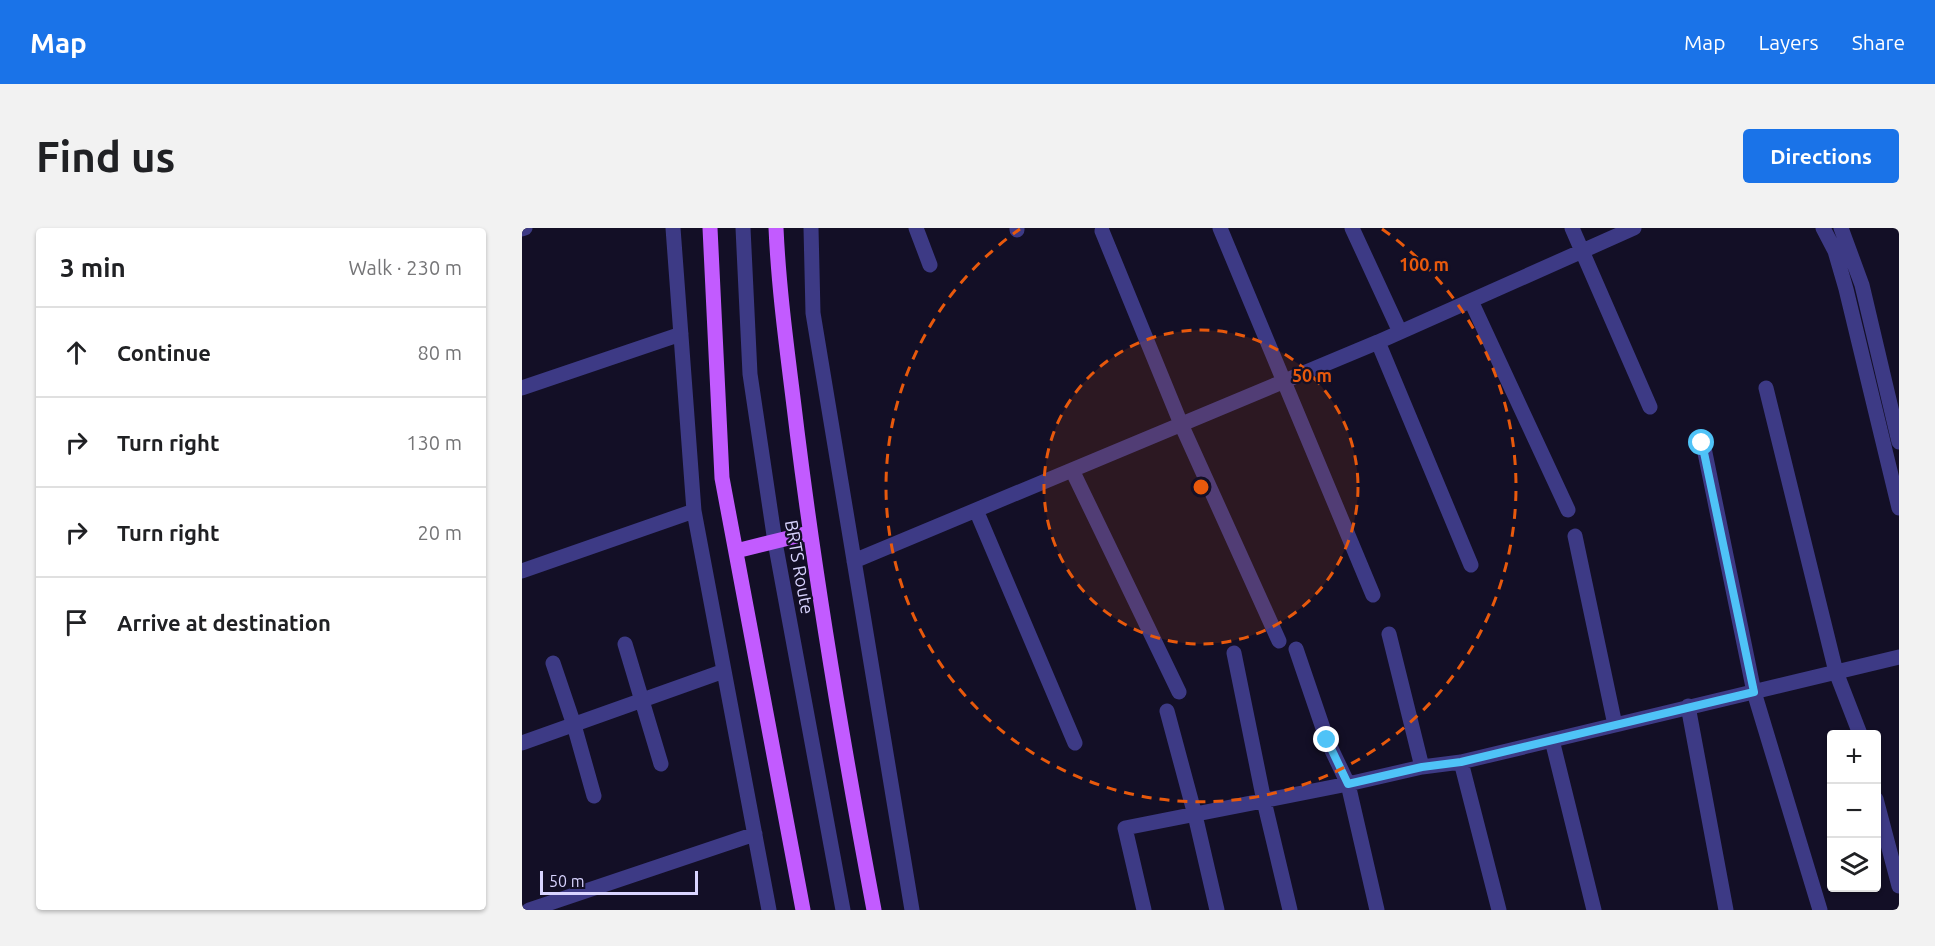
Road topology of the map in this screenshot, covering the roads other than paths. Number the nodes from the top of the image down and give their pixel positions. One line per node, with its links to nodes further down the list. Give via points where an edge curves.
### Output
1 (672, 228): 17 (street)
2 (710, 228): 34 (main road, via 723,478)
3 (743, 228): 33 (street, BRTS Route, via 750,374)
4 (776, 228): 31 (main road, via 778,276)
5 (811, 228): 35 (street, via 813,313)
6 (916, 228): 14 (street)
7 (1220, 228): 19 (street)
8 (1352, 228): 16 (street)
9 (1572, 228): 13 (street)
10 (1634, 228): 13 (street)
11 (1102, 231): 23 (street)
12 (1835, 233): 24 (street, via 1862,285); 27 (street)
13 (1583, 251): 15 (street); 22 (street)
14 (930, 265)
15 (1471, 301): 16 (street); 29 (street)
16 (1400, 332): 18 (street)
17 (681, 334): 20 (street); 30 (street)
18 (1378, 342): 19 (street); 36 (street)
19 (1285, 381): 23 (street); 38 (street)
20 (522, 388)
21 (1766, 388): 47 (street)
22 (1650, 407)
23 (1181, 424): 26 (street); 40 (street)
24 (1899, 442)
25 (1702, 443): 49 (street)
26 (1072, 470): 28 (street); 48 (street)
27 (1899, 508)
28 (976, 510): 35 (street); 57 (street)
29 (1568, 510)
30 (694, 511): 37 (street); 46 (street)
31 (810, 533): 33 (main road); 74 (main road, via 842,740)
32 (1575, 536): 54 (street)
33 (775, 542): 34 (main road); 73 (street, BRTS Route)
34 (736, 551): 72 (main road)
35 (854, 561): 75 (street)
36 (1471, 564)
37 (522, 571)
38 (1373, 595)
39 (1389, 634): 61 (street)
40 (1279, 640)
41 (624, 644): 50 (street)
42 (1296, 649): 62 (street, via 1327,740)
43 (1234, 653): 64 (street)
44 (1899, 657): 47 (street)
45 (553, 663): 53 (street)
46 (724, 671): 50 (street); 67 (street)
47 (1836, 672): 49 (street); 55 (street)
48 (1179, 692)
49 (1754, 692): 51 (street); 83 (street)
50 (641, 701): 53 (street); 60 (street)
51 (1688, 706): 54 (street); 82 (street)
52 (1167, 711): 65 (street)
53 (574, 725): 58 (street); 63 (street)
54 (1615, 725): 56 (street)
55 (1858, 730)
56 (1552, 740): 59 (street); 81 (street)
57 (1075, 742)
58 (522, 743)
59 (1461, 762): 61 (street); 80 (street)
60 (661, 764)
61 (1422, 767): 62 (street)
62 (1348, 784): 64 (street); 79 (street)
63 (594, 796)
64 (1264, 801): 65 (street); 78 (street)
65 (1195, 814): 76 (street, via 1125,828); 77 (street)
66 (1881, 818): 68 (street)
67 (755, 834): 69 (street); 71 (street)
68 (1899, 886)
69 (546, 907): 70 (street)
70 (530, 910)
71 (769, 910)
72 (803, 910)
73 (843, 910)
74 (874, 910)
75 (912, 910)
76 (1144, 910)
77 (1217, 910)
78 (1290, 910)
79 (1377, 910)
80 (1500, 910)
81 (1594, 910)
82 (1726, 910)
83 (1820, 910)

